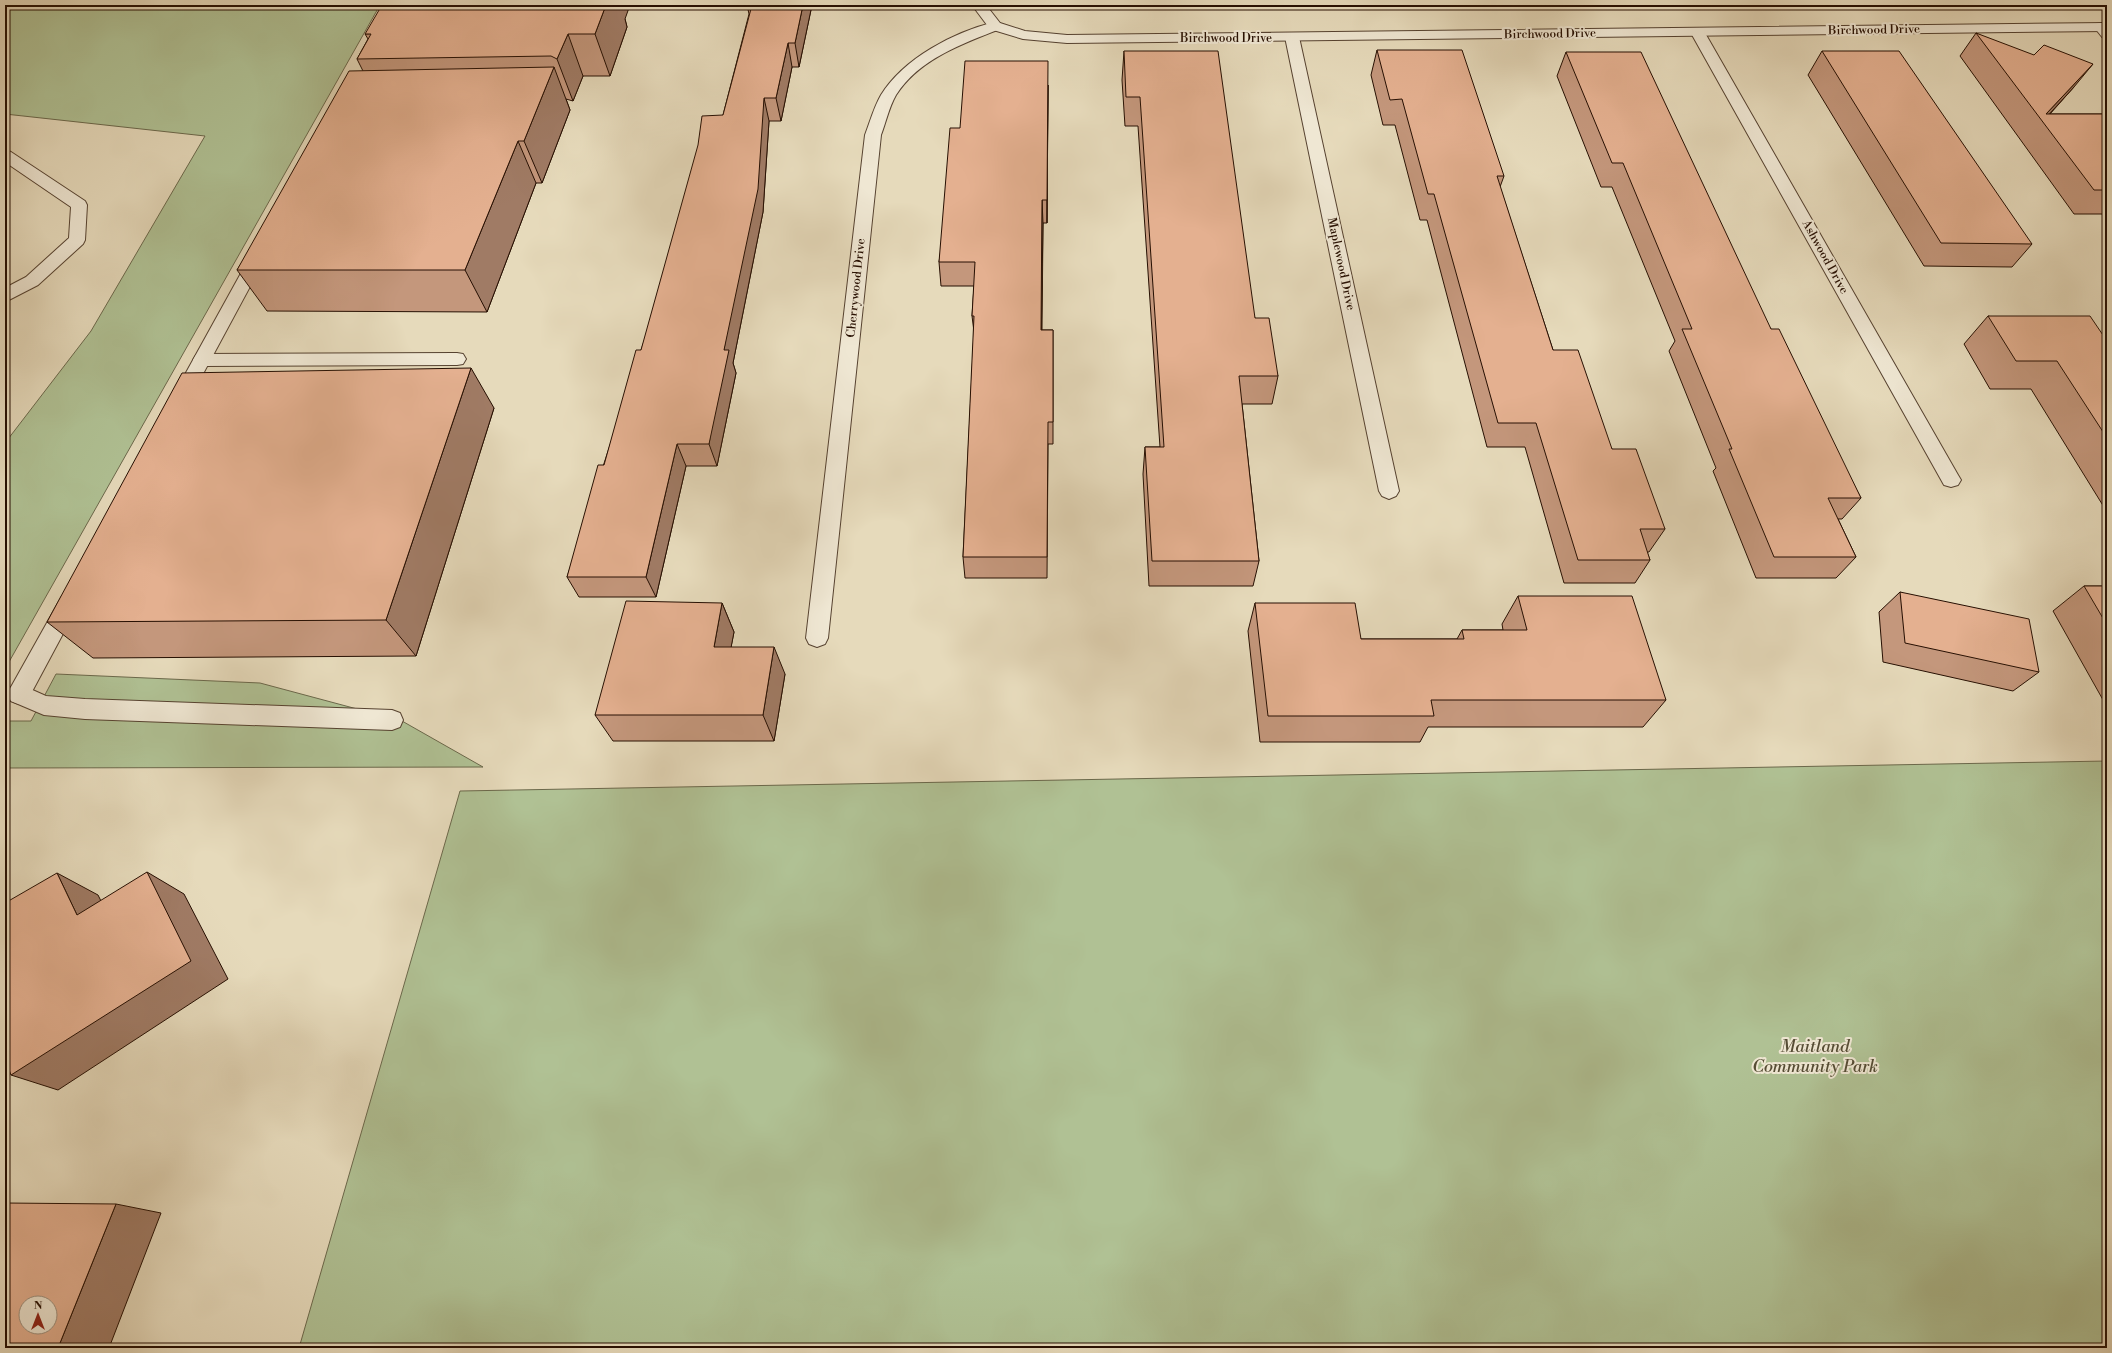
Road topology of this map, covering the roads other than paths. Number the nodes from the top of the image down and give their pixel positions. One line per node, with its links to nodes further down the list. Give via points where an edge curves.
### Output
1 (979, 5): 2 (street)
2 (995, 26): 5 (street, Birchwood Drive, via 1023,35 1067,39); 15 (street, Cherrywood Drive, via 936,50 910,69 889,95 873,135)
3 (2105, 30): 4 (street, Birchwood Drive)
4 (1698, 33): 5 (street, Birchwood Drive); 12 (street, Ashwood Drive)
5 (1292, 37): 13 (street, Maplewood Drive)
6 (5, 155): 8 (street, via 79,205 77,240 32,281)
7 (267, 241): 10 (street)
8 (5, 296)
9 (457, 359): 10 (street)
10 (202, 360): 11 (street)
11 (171, 416)
12 (1952, 480)
13 (1389, 491)
14 (76, 590): 16 (street, via 19,694 44,705 85,709)
15 (817, 638)
16 (392, 720)

